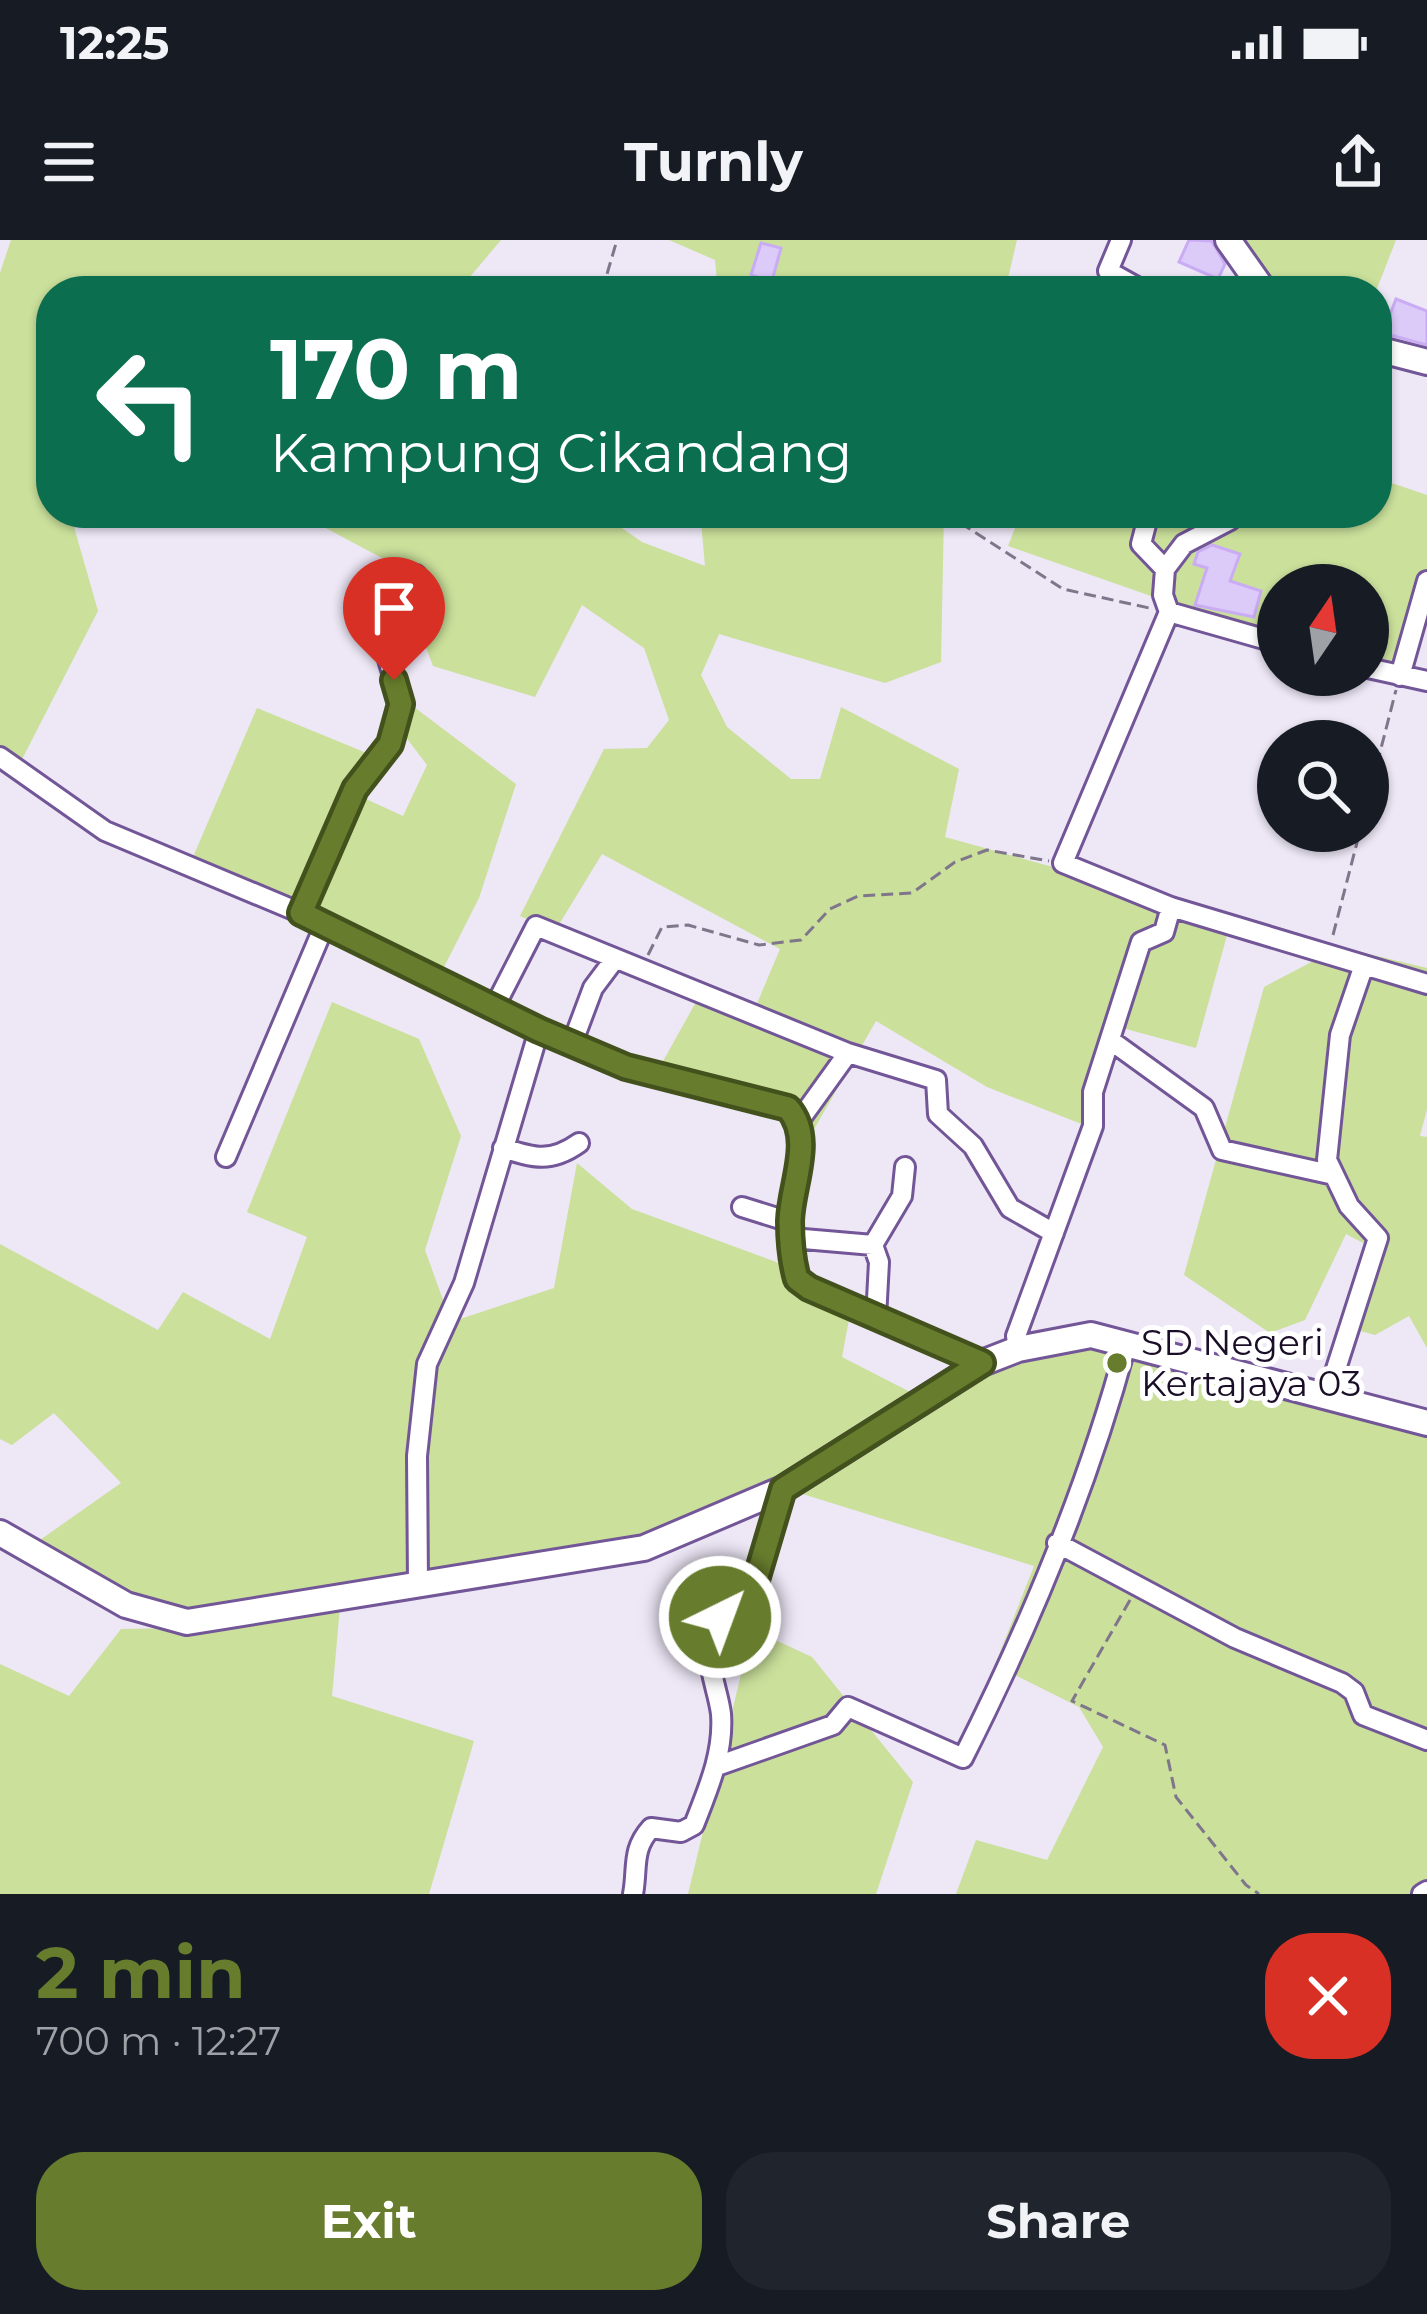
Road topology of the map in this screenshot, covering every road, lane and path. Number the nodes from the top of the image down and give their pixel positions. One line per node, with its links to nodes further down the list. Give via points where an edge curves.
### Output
1 (616, 240): 4 (path)
2 (1121, 240): 5 (street, via 1108,271)
3 (1228, 240): 6 (street)
4 (606, 276)
5 (1117, 276)
6 (1253, 276)
7 (1392, 354): 8 (street)
8 (1427, 362)
9 (968, 528): 15 (path, via 1063,589)
10 (1145, 528): 12 (street, via 1141,544)
11 (1215, 528): 12 (street, via 1184,544)
12 (1165, 568): 15 (street)
13 (416, 574): 25 (street, via 387,656 401,704 390,744 355,789)
14 (1427, 581): 18 (street)
15 (1168, 613): 16 (street); 23 (street)
16 (1257, 637)
17 (1389, 673): 18 (street)
18 (1400, 676): 19 (street); 20 (path)
19 (1427, 681)
20 (1389, 720)
21 (0, 757): 25 (street, via 105,831)
22 (1355, 852): 27 (path)
23 (1063, 863): 24 (street); 30 (path, via 987,850 912,893 858,896 830,909 801,940 759,945 688,925 662,927)
24 (1171, 907): 27 (street); 34 (street, via 1164,932 1141,942)
25 (301, 913): 26 (street)
26 (325, 924): 32 (street); 40 (street)
27 (1328, 955): 29 (street)
28 (614, 959): 30 (street); 32 (street, via 536,926); 35 (street)
29 (1364, 965): 31 (street); 42 (street, via 1340,1035 1327,1160)
30 (640, 969): 36 (street)
31 (1427, 984)
32 (495, 1006): 33 (street)
33 (539, 1030): 35 (street); 39 (street)
34 (1110, 1040): 42 (street, via 1204,1108 1222,1150); 45 (street, via 1093,1126)
35 (572, 1044): 37 (street, via 626,1067 788,1108)
36 (848, 1053): 37 (street); 45 (street, via 936,1080 938,1114 973,1146 1010,1208)
37 (800, 1121): 44 (street)
38 (579, 1143): 39 (street, via 538,1160)
39 (503, 1148): 56 (street, via 464,1283 427,1364 417,1456)
40 (226, 1157)
41 (905, 1167): 46 (street, via 902,1196)
42 (1334, 1175): 51 (street, via 1378,1238)
43 (742, 1207): 44 (street)
44 (791, 1230): 46 (street); 47 (street, via 797,1279)
45 (1054, 1233): 49 (street)
46 (873, 1245): 47 (street)
47 (876, 1318): 50 (street)
48 (1126, 1345): 49 (street, via 1091,1336); 51 (street); 55 (street)
49 (1018, 1349): 50 (street)
50 (982, 1363): 53 (street)
51 (1327, 1397): 52 (street)
52 (1427, 1423)
53 (783, 1489): 56 (street, via 644,1548); 59 (street, via 750,1600 720,1617 714,1630)
54 (0, 1533): 56 (street, via 126,1605 187,1622)
55 (1058, 1543): 57 (street); 59 (street, via 963,1758 848,1707 832,1725)
56 (418, 1583)
57 (1138, 1586): 58 (street, via 1342,1683 1363,1715); 61 (path, via 1072,1702 1166,1745 1176,1797)
58 (1427, 1740)
59 (717, 1766): 60 (street, via 694,1825 681,1832 651,1828 642,1839)
60 (633, 1894)
61 (1259, 1894)

